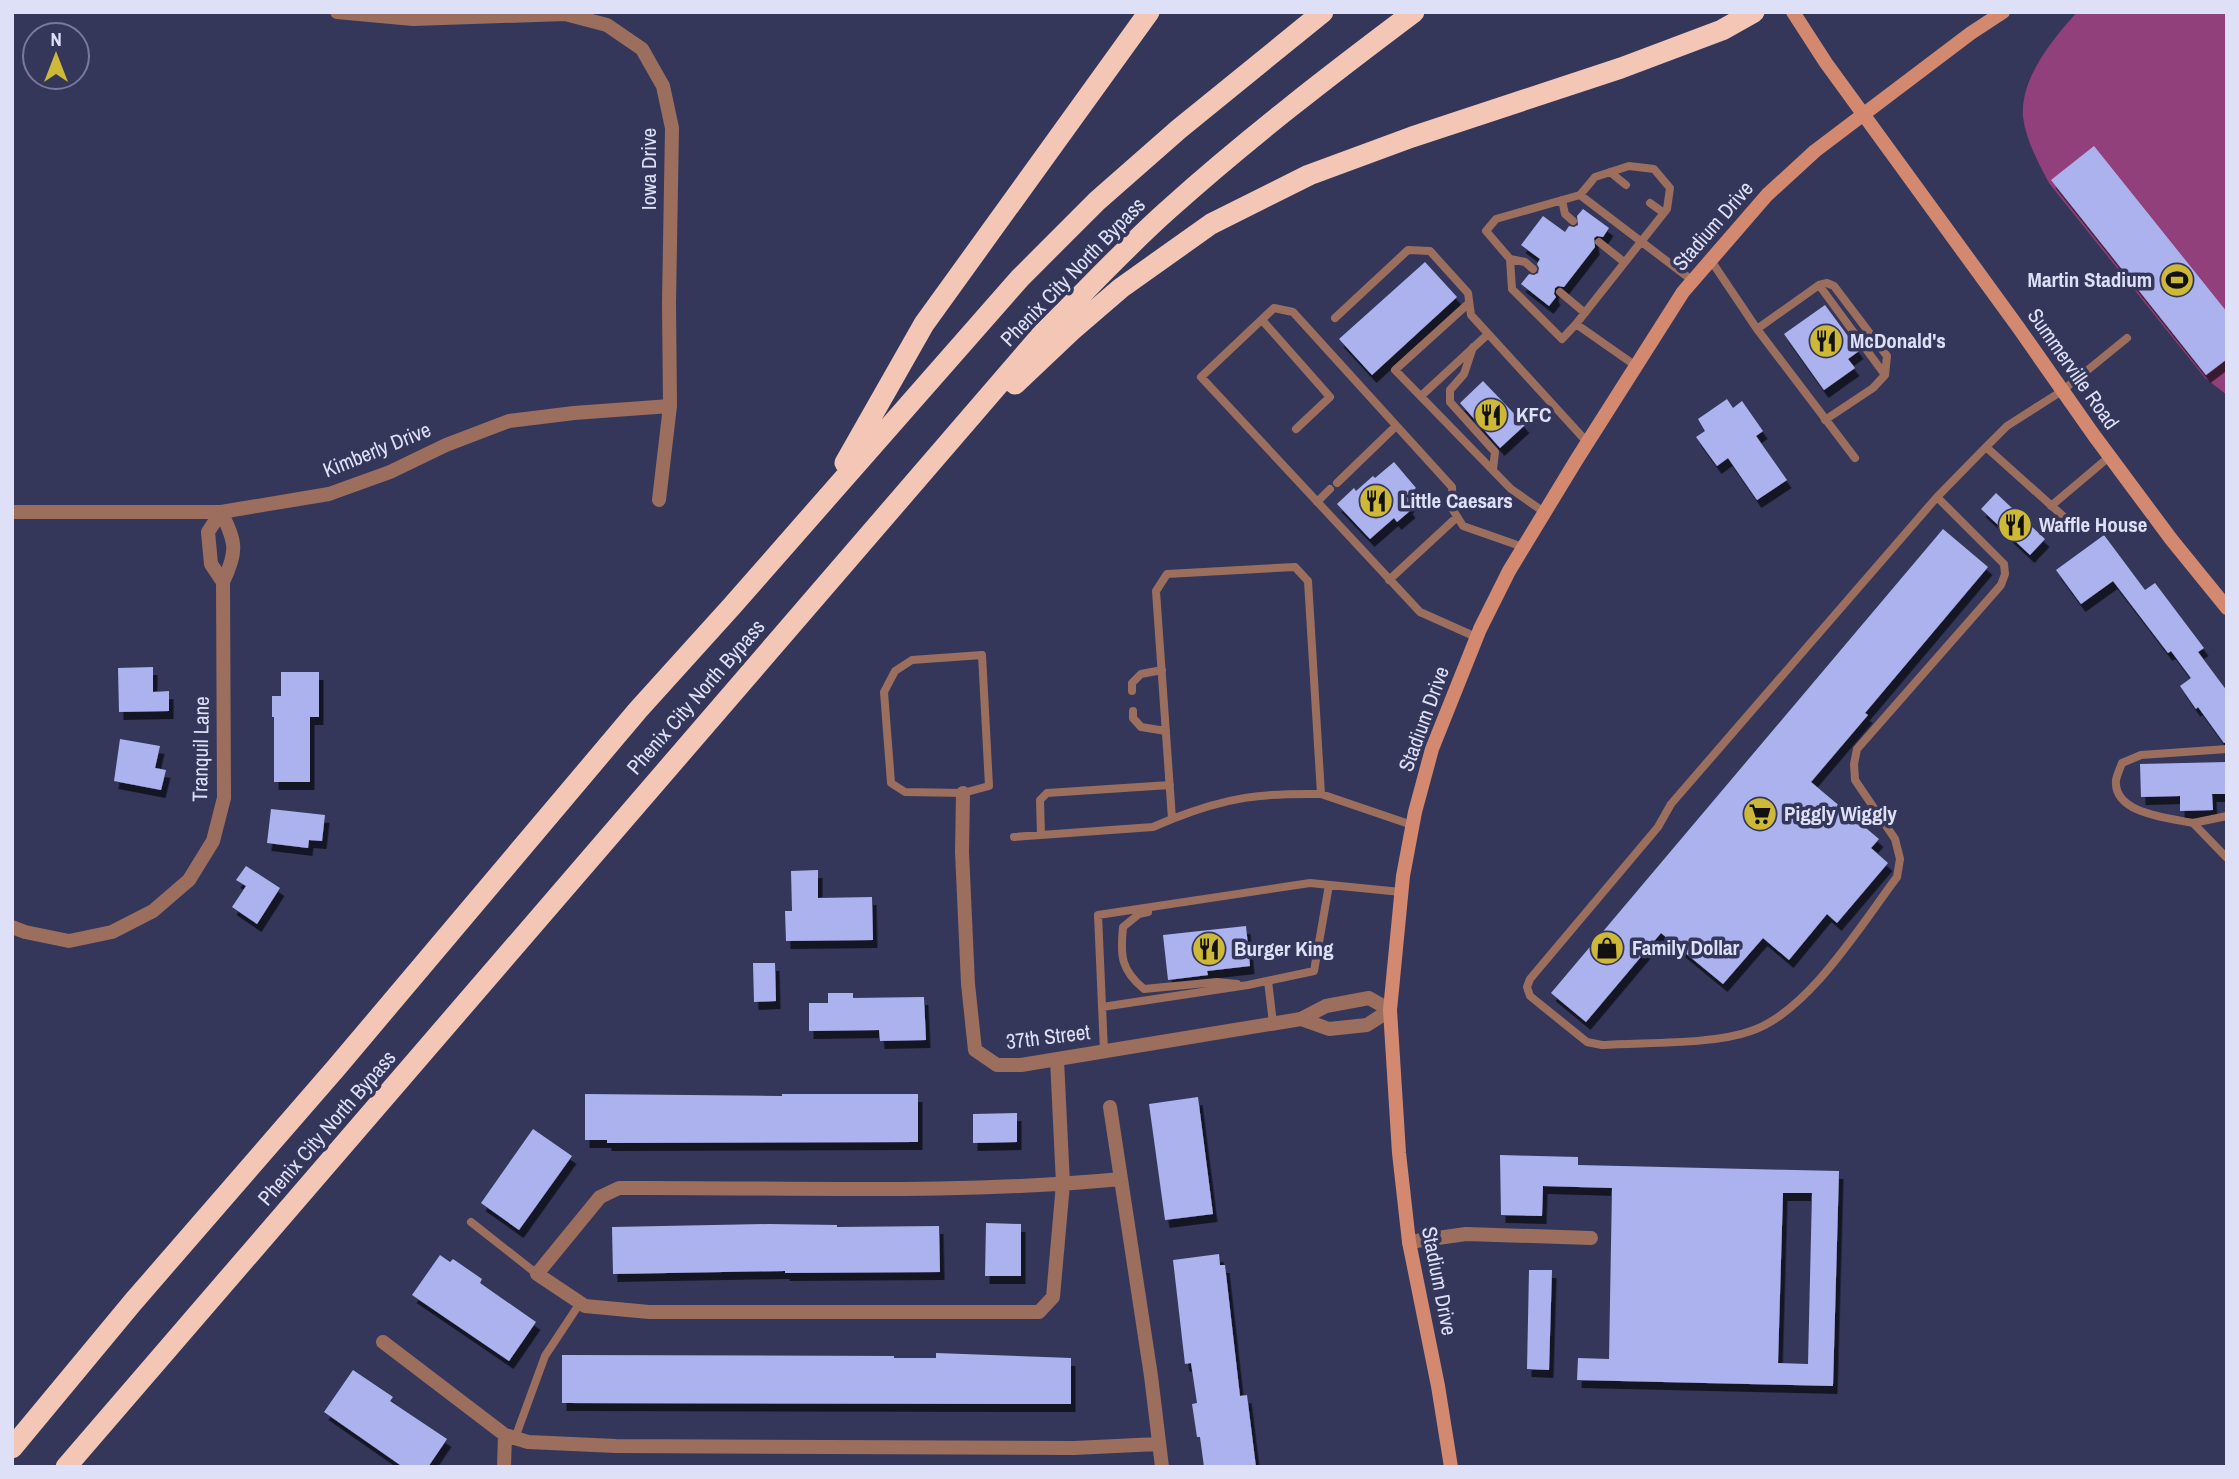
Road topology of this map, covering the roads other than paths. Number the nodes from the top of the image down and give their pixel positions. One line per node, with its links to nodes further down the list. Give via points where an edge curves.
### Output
1 (337, 12): 8 (street, Iowa Drive)
2 (1149, 12): 51 (highway, via 924,324)
3 (1323, 12): 51 (highway, Phenix City North Bypass, via 1097,201 1020,278)
4 (1415, 12): 48 (highway, Phenix City North Bypass, via 1302,97 1167,210 1043,333)
5 (1754, 12): 48 (highway, via 1722,30 1621,68 1309,175 1211,224 1121,288)
6 (1793, 12): 9 (street, Summerville Road)
7 (2003, 12): 9 (street, Stadium Drive)
8 (361, 14): 37 (street, Iowa Drive, via 413,19 565,14 607,24 642,49 663,86 672,128)
9 (1863, 113): 20 (street, Stadium Drive, via 1767,195); 35 (street, Summerville Road)
10 (1610, 172): 11 (lane); 12 (lane, via 1595,177); 15 (lane, via 1629,166 1654,169 1670,188)
11 (1626, 185)
12 (1580, 195): 13 (lane); 17 (lane)
13 (1562, 200): 16 (lane, via 1565,214); 19 (lane, via 1496,219 1486,231)
14 (1650, 203): 15 (lane)
15 (1664, 213): 17 (lane)
16 (1573, 221)
17 (1640, 241): 21 (lane); 23 (lane)
18 (1599, 242): 21 (lane)
19 (1510, 259): 22 (lane); 29 (lane, via 1512,289 1562,339)
20 (1710, 259): 23 (street, Stadium Drive); 30 (lane)
21 (1624, 262): 26 (lane)
22 (1533, 269)
23 (1693, 281): 34 (street, Stadium Drive)
24 (1560, 292): 26 (lane)
25 (1469, 303): 27 (lane, via 1468,293 1430,251 1408,250); 31 (lane, via 1471,315); 36 (lane, via 1395,370)
26 (1585, 313): 29 (lane)
27 (1335, 318)
28 (1262, 320): 39 (lane, via 1274,308 1293,312); 40 (lane, via 1330,397); 44 (lane, via 1201,377)
29 (1576, 324): 34 (lane)
30 (1757, 329): 38 (lane); 38 (lane, via 1827,283 1834,286 1887,356 1885,375 1873,388)
31 (1488, 334): 33 (lane); 41 (lane)
32 (2127, 338): 35 (lane)
33 (1473, 347): 36 (lane); 47 (lane, via 1464,374 1450,390 1450,401 1495,452)
34 (1636, 366): 41 (street, Stadium Drive)
35 (2062, 391): 43 (lane, via 2007,426); 45 (street, Summerville Road)
36 (1421, 396): 47 (lane)
37 (670, 405): 50 (street, Iowa Drive); 55 (street, Kimberly Drive, via 509,421 329,494)
38 (1825, 420): 46 (lane)
39 (1396, 426): 52 (lane); 57 (lane, via 1452,487)
40 (1296, 429)
41 (1587, 442): 56 (street, Stadium Drive)
42 (1280, 444): 44 (lane)
43 (1986, 447): 49 (lane); 53 (lane)
44 (1272, 453): 52 (lane)
45 (2109, 457): 53 (lane); 62 (street, Summerville Road)
46 (1854, 458)
47 (1493, 469): 56 (lane, via 1511,489)
48 (919, 475): 103 (highway, Phenix City North Bypass)
49 (1937, 497): 49 (lane, via 2004,564 2006,574 1857,749 1854,780 1895,839 1900,859 1897,877 1828,971 1778,1019 1723,1038 1587,1042 1530,996 1530,979 1658,827 1671,804)
50 (659, 500)
51 (824, 500): 102 (highway, Phenix City North Bypass, via 544,820)
52 (1317, 502): 60 (lane)
53 (2051, 506): 58 (lane)
54 (12, 512): 55 (street, Kimberly Drive)
55 (221, 512): 61 (street, Tranquil Lane, via 233,536 233,561); 61 (street, Tranquil Lane, via 208,532 212,564)
56 (1545, 512): 59 (street, Stadium Drive)
57 (1457, 517): 59 (lane, via 1463,526); 60 (lane)
58 (2073, 525)
59 (1524, 547): 63 (street, Stadium Drive)
60 (1389, 580): 63 (lane, via 1420,611)
61 (223, 582): 82 (street, Tranquil Lane, via 224,798 213,841 189,880 153,911 112,932 69,942)
62 (2227, 608)
63 (1476, 637): 75 (street, Stadium Drive, via 1432,749)
64 (1161, 670): 65 (lane, via 1140,674); 67 (lane); 71 (lane, via 1156,591 1167,574 1295,567 1308,581)
65 (1132, 691)
66 (1133, 711): 67 (lane, via 1141,727)
67 (1166, 731): 69 (lane)
68 (2227, 749): 74 (lane, via 2141,755 2122,763 2116,781 2121,799 2140,812)
69 (1170, 785): 73 (lane); 76 (lane, via 1046,793 1040,800)
70 (962, 793): 70 (lane, via 989,786 982,654 912,660 895,671 884,692 891,783 905,792); 90 (street, 37th Street, via 968,985 975,1050 997,1065)
71 (1321, 794): 73 (lane, via 1240,797); 75 (lane)
72 (2227, 816): 74 (lane)
73 (1172, 819): 76 (lane, via 1153,827)
74 (2193, 823): 78 (lane)
75 (1412, 825): 80 (street, Stadium Drive)
76 (1041, 835): 77 (lane)
77 (1014, 837)
78 (2227, 858)
79 (1329, 885): 80 (lane); 81 (lane, via 1310,883); 83 (lane, via 1314,971)
80 (1401, 892): 86 (street, Stadium Drive)
81 (1185, 902): 84 (lane, via 1139,914 1123,928 1121,949 1128,976 1144,989 1217,982); 85 (lane, via 1098,915)
82 (12, 927)
83 (1268, 981): 84 (lane); 88 (lane)
84 (1248, 985): 85 (lane)
85 (1102, 1007): 89 (lane)
86 (1390, 1010): 87 (street, 37th Street, via 1369,998 1326,1006); 87 (street, 37th Street, via 1367,1025 1329,1029); 96 (street, Stadium Drive)
87 (1301, 1018): 88 (street, 37th Street)
88 (1273, 1023): 89 (street, 37th Street)
89 (1104, 1051): 90 (street, 37th Street)
90 (1057, 1060): 93 (street)
91 (1110, 1107): 92 (street)
92 (1121, 1179): 93 (street); 101 (street)
93 (1063, 1184): 97 (street, via 923,1189 619,1188 600,1197); 98 (street, via 1053,1297 1040,1312 649,1312)
94 (471, 1222): 97 (lane)
95 (1591, 1238): 96 (street, via 1466,1234)
96 (1409, 1242): 106 (street, Stadium Drive)
97 (537, 1274): 98 (street)
98 (580, 1303): 100 (lane, via 545,1356)
99 (383, 1342): 100 (street)
100 (510, 1437): 101 (street, via 616,1446 1074,1448); 104 (street)
101 (1158, 1444): 105 (street)
102 (12, 1448)
103 (66, 1467)
104 (504, 1467)
105 (1162, 1467)
106 (1451, 1467)

